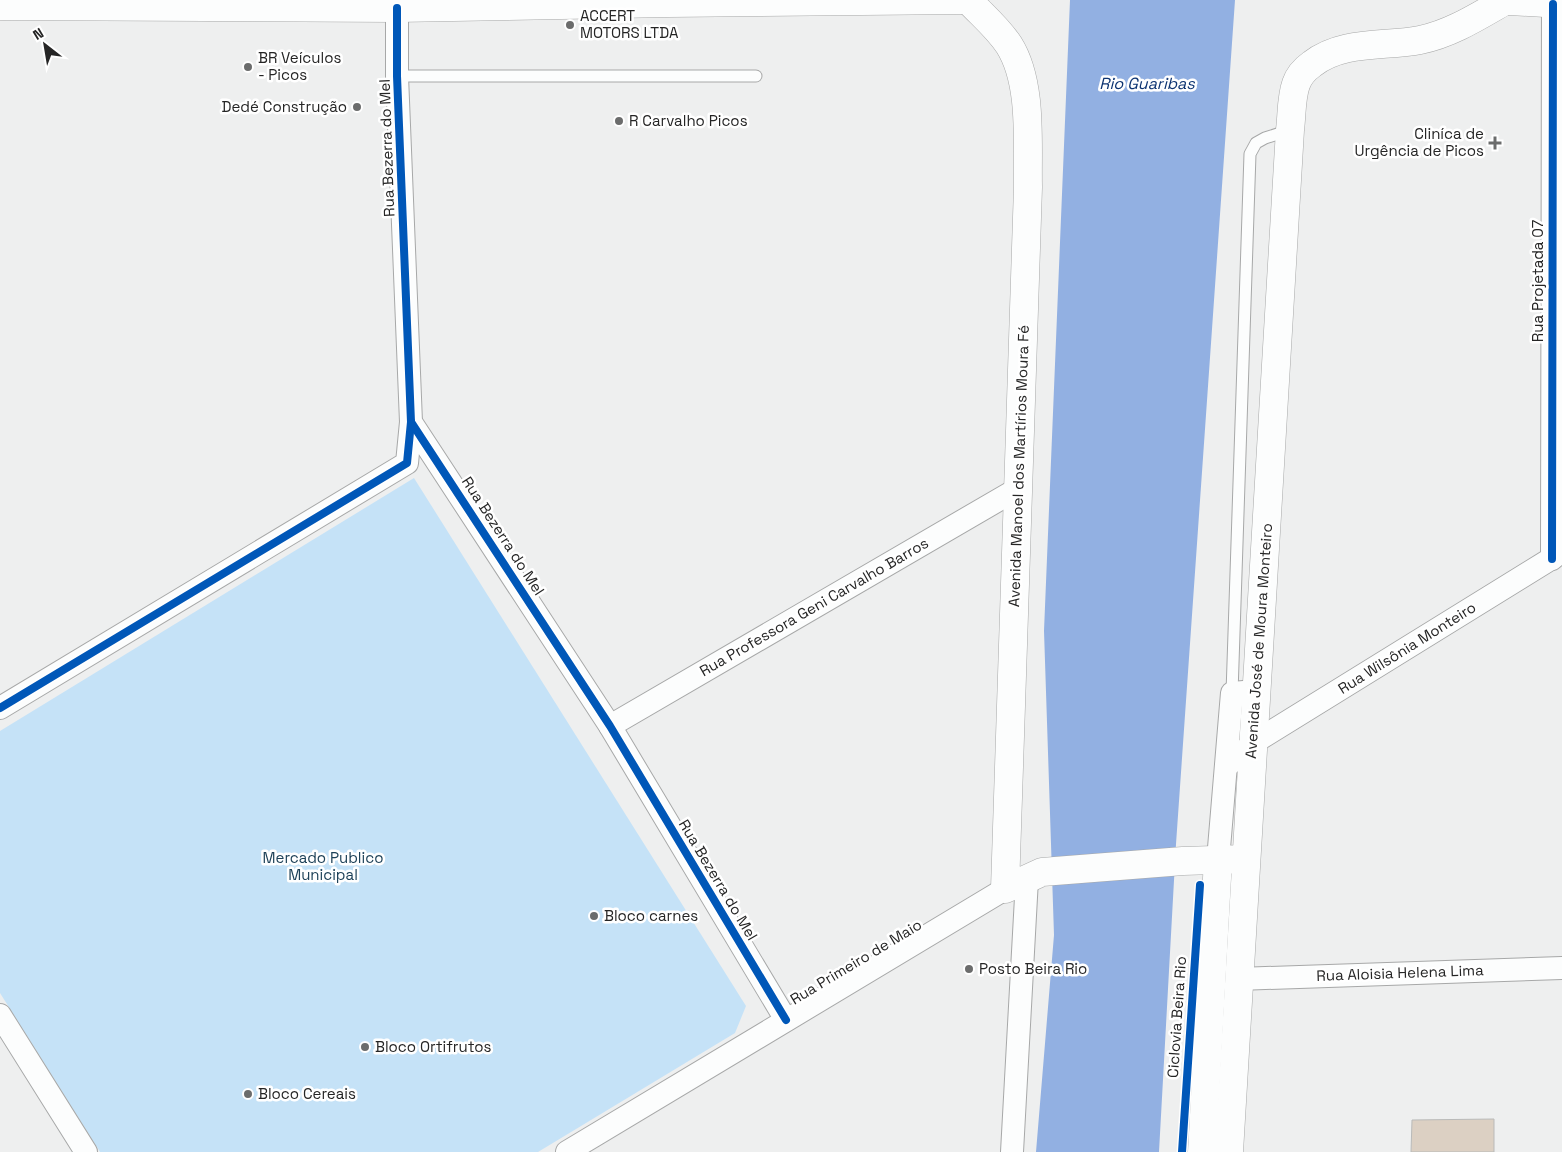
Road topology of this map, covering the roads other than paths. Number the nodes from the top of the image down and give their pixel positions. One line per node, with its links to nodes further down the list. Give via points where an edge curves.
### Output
1 (962, 0): 7 (main road)
2 (968, 0): 12 (main road, Avenida Manoel dos Martírios Moura Fé, via 993,23 1010,47 1023,79 1027,117)
3 (1498, 1): 5 (main road); 10 (main road, Avenida José de Moura Monteiro, via 1458,27 1435,36 1419,41 1342,49 1320,58 1304,70 1296,84)
4 (93, 3): 6 (main road); 7 (main road)
5 (1557, 4): 13 (street, Rua Projetada 07)
6 (0, 6)
7 (397, 8): 8 (street, Rua Bezerra do Mel)
8 (397, 76): 9 (lane); 11 (street, Rua Bezerra do Mel)
9 (756, 76)
10 (1290, 130): 14 (main road, Avenida José de Moura Monteiro); 14 (lane, via 1256,143 1250,154)
11 (411, 422): 15 (street, via 407,463); 16 (street, Rua Bezerra do Mel)
12 (1019, 488): 16 (street, Rua Professora Geni Carvalho Barros); 21 (main road, Avenida Manoel dos Martírios Moura Fé)
13 (1557, 555): 17 (street, Rua Wilsônia Monteiro)
14 (1244, 692): 17 (main road, Avenida José de Moura Monteiro); 18 (street)
15 (0, 708)
16 (610, 726): 25 (street, Rua Bezerra do Mel)
17 (1253, 743): 18 (street, Rua Wilsônia Monteiro); 19 (main road, Avenida José de Moura Monteiro)
18 (1226, 767): 20 (street)
19 (1245, 859): 20 (main road); 23 (main road, Avenida José de Moura Monteiro)
20 (1218, 860): 21 (main road, via 1182,861); 29 (main road)
21 (1025, 880): 25 (street, Rua Primeiro de Maio); 28 (street, Avenida Manoel dos Martírios Moura Fé)
22 (1562, 968): 23 (street, Rua Aloisia Helena Lima)
23 (1238, 979): 30 (main road, Avenida José de Moura Monteiro)
24 (0, 1015): 26 (street)
25 (786, 1020): 27 (street, Rua Primeiro de Maio)
26 (86, 1152)
27 (567, 1152)
28 (1012, 1152)
29 (1202, 1152)
30 (1229, 1152)

